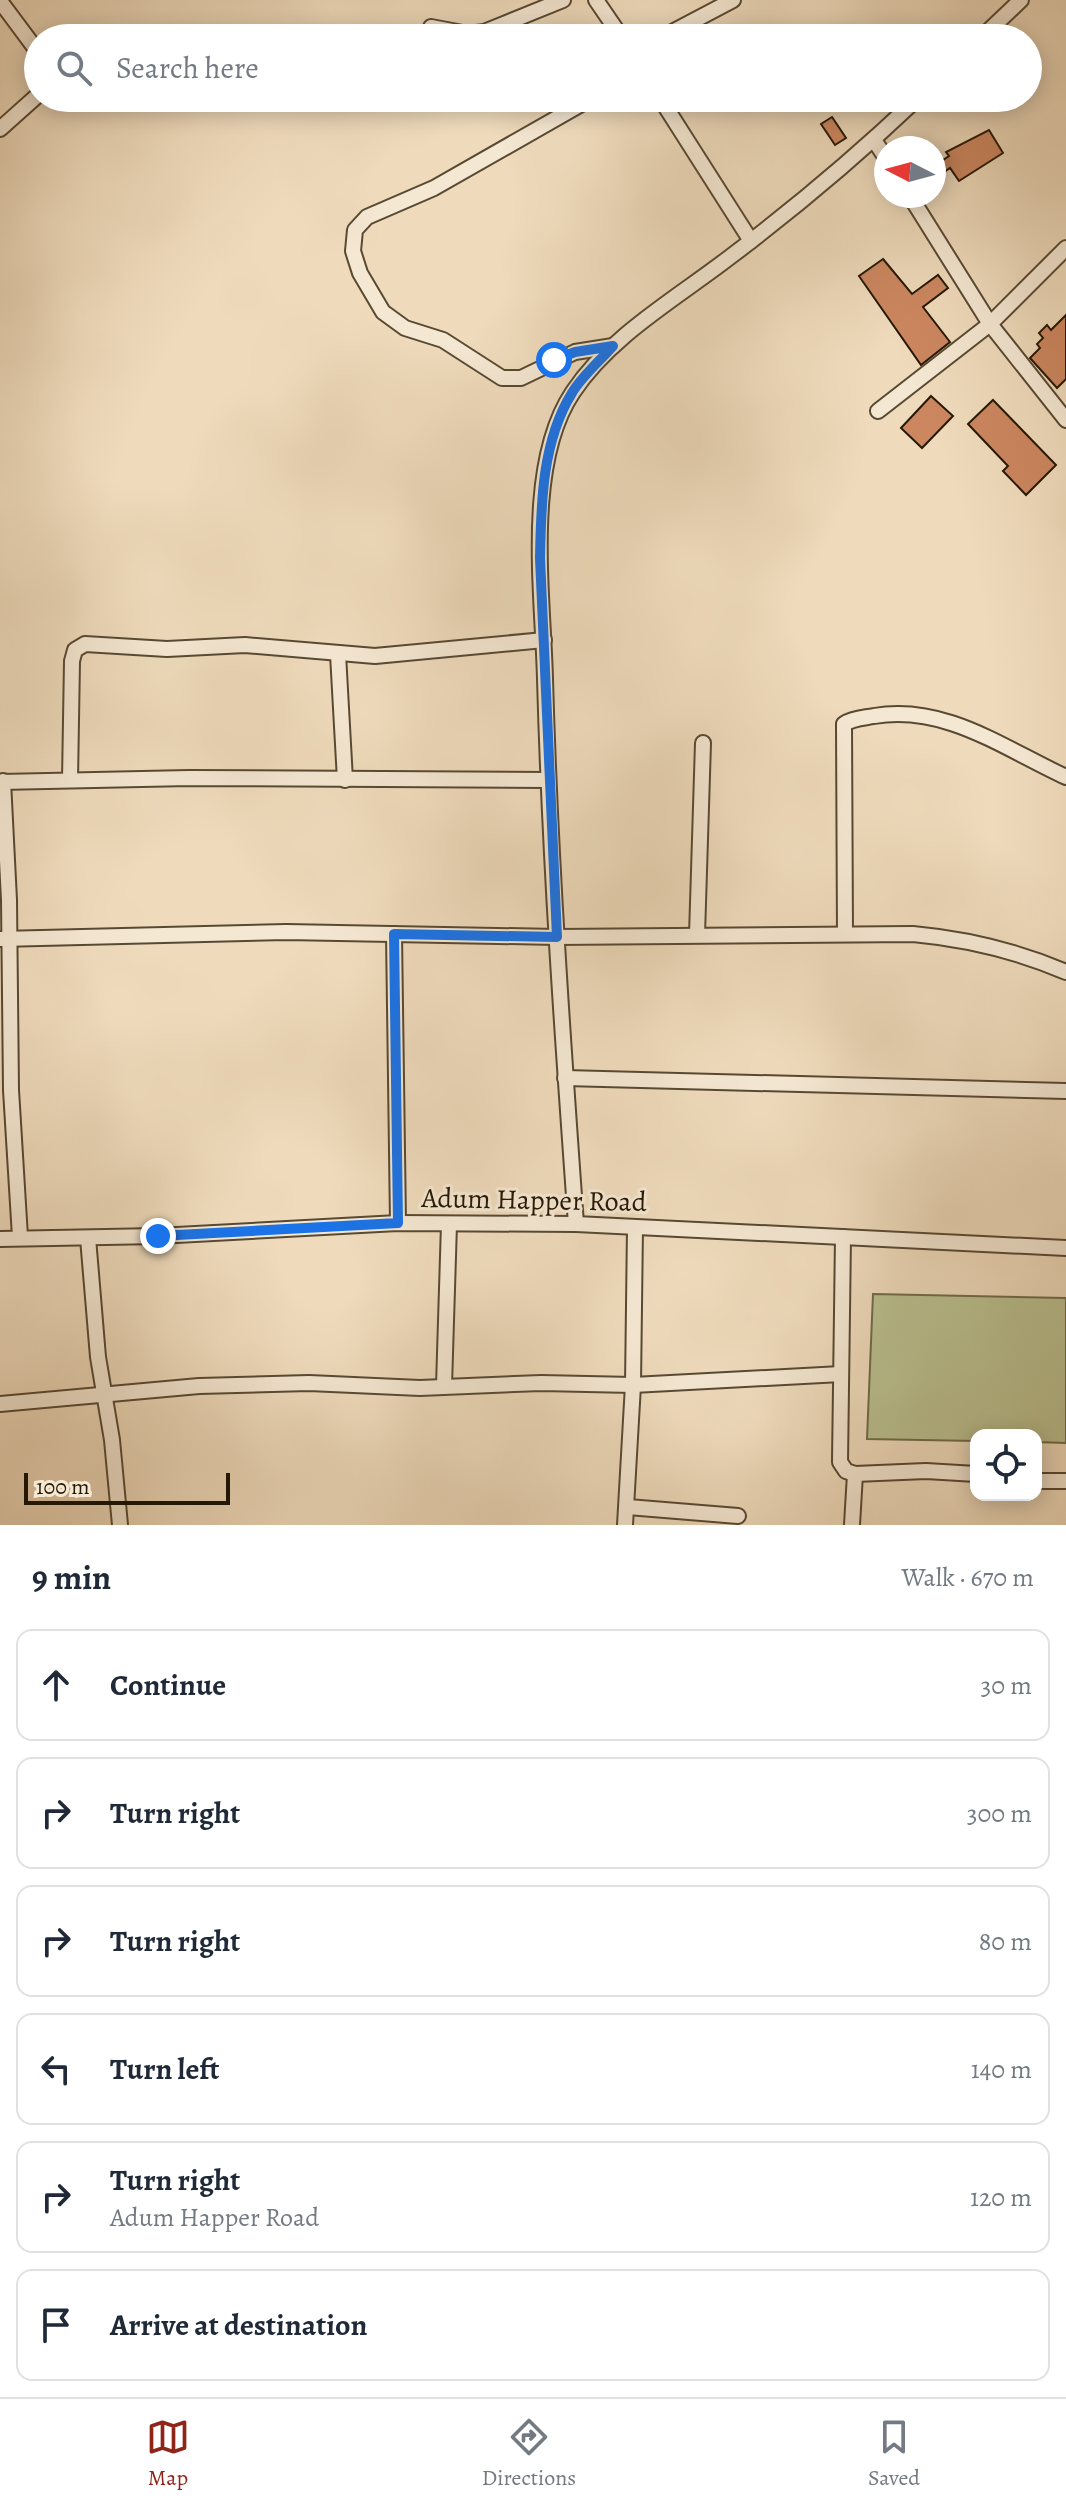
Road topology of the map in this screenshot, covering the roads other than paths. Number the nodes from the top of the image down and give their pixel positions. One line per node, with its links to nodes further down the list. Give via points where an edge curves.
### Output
1 (563, 0): 6 (street)
2 (596, 0): 7 (street)
3 (733, 0): 8 (street)
4 (1021, 0): 9 (street)
5 (0, 1): 10 (street)
6 (504, 24)
7 (612, 24)
8 (688, 24)
9 (996, 24)
10 (24, 33)
11 (24, 108): 15 (street)
12 (567, 112): 22 (street, via 434,188 367,217 355,230 353,251 383,312 405,328 443,340 502,378 521,378 575,352)
13 (669, 112): 19 (street)
14 (903, 112): 16 (street)
15 (0, 129)
16 (878, 136)
17 (874, 140): 19 (street)
18 (918, 208): 21 (street)
19 (751, 241): 22 (street)
20 (1066, 248): 21 (street)
21 (990, 324): 23 (street); 24 (street)
22 (613, 346): 25 (street, via 572,393 551,445 541,503)
23 (878, 411)
24 (1066, 420)
25 (544, 640): 26 (street, via 414,653); 31 (street)
26 (338, 654): 29 (street, via 245,645 167,649 85,644 75,650 72,661); 30 (street)
27 (703, 743): 35 (street)
28 (1066, 777): 34 (street, via 921,713 891,713 844,724)
29 (70, 780): 30 (street); 32 (street)
30 (345, 780): 31 (street)
31 (548, 780): 36 (street)
32 (2, 781): 37 (street)
33 (394, 934): 36 (street); 37 (street); 42 (street)
34 (845, 934): 35 (street); 38 (street, via 953,938)
35 (697, 935): 36 (street)
36 (557, 937): 39 (street)
37 (5, 939): 40 (street)
38 (1066, 972)
39 (565, 1078): 41 (street); 44 (street)
40 (6, 1090): 46 (street)
41 (1066, 1091)
42 (398, 1223): 43 (street, Adum Happer Road); 48 (street, Adum Happer Road)
43 (449, 1224): 44 (street, Adum Happer Road); 53 (street)
44 (576, 1224): 45 (street, Adum Happer Road)
45 (635, 1227): 47 (street, Adum Happer Road); 52 (street)
46 (20, 1237): 48 (street, Adum Happer Road); 49 (street, Adum Happer Road)
47 (843, 1237): 50 (street, Adum Happer Road); 51 (street)
48 (88, 1238): 54 (street)
49 (0, 1239)
50 (1066, 1248)
51 (841, 1374): 52 (street); 56 (street, via 840,1462)
52 (633, 1385): 53 (street); 60 (street)
53 (444, 1386): 54 (street, via 286,1383 177,1387)
54 (106, 1397): 55 (street); 62 (street)
55 (0, 1404)
56 (855, 1474): 57 (street); 64 (street)
57 (970, 1474)
58 (1042, 1481): 59 (street)
59 (1066, 1481)
60 (628, 1507): 61 (street); 63 (street)
61 (738, 1516)
62 (120, 1525)
63 (625, 1525)
64 (852, 1525)

